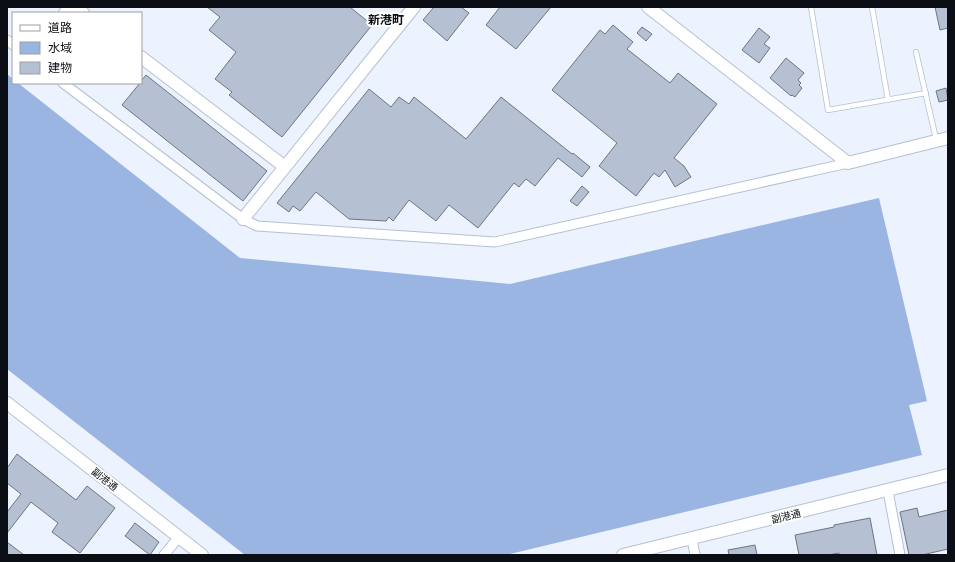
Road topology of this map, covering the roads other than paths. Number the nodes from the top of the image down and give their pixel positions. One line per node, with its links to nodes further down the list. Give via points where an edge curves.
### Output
1 (414, 7): 12 (street)
2 (648, 7): 11 (street)
3 (811, 7): 9 (lane, via 828,110)
4 (872, 7): 9 (lane)
5 (916, 52): 8 (lane)
6 (142, 58): 12 (street)
7 (64, 84): 13 (street)
8 (926, 93): 9 (lane); 10 (lane)
9 (888, 100)
10 (942, 140): 11 (street)
11 (848, 163): 13 (street, via 495,242 257,226)
12 (285, 167): 13 (street)
13 (243, 219)
14 (7, 403): 17 (street, 副港通)
15 (948, 476): 16 (street, 副港通)
16 (888, 491): 18 (street, 副港通); 23 (street)
17 (179, 537): 19 (street); 20 (street, 副港通)
18 (692, 538): 21 (street, 副港通); 22 (street)
19 (164, 555)
20 (202, 555)
21 (623, 555)
22 (695, 555)
23 (900, 555)

